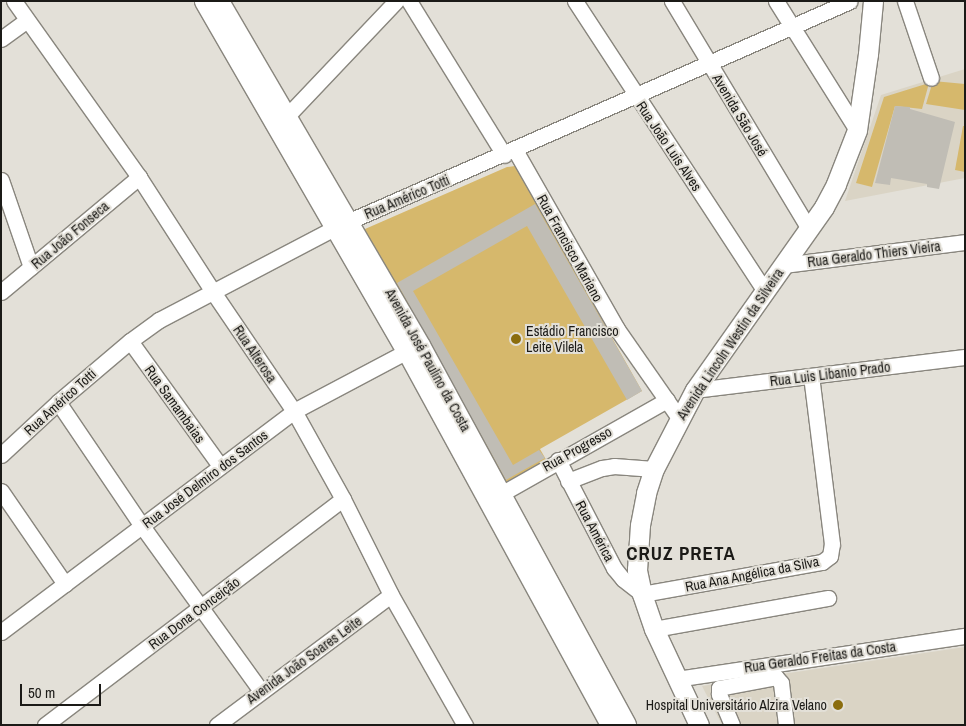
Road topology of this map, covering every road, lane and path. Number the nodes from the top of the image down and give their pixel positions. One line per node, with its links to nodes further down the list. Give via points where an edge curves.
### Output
1 (14, 1): 12 (street, Rua Alterosa)
2 (204, 1): 18 (main road, Avenida José Paulino da Costa)
3 (219, 1): 18 (main road, Avenida José Paulino da Costa)
4 (396, 1): 18 (street)
5 (409, 1): 20 (street, Rua Francisco Mariano)
6 (575, 1): 17 (street, Rua João Luis Alves)
7 (672, 1): 15 (street, Avenida São José)
8 (776, 1): 13 (street)
9 (850, 1): 13 (street, Rua Américo Totti)
10 (873, 1): 19 (main road, Avenida Lincoln Westin da Silveira)
11 (905, 1): 16 (street)
12 (27, 20): 14 (street); 21 (street, Rua Alterosa)
13 (791, 26): 15 (street, Rua Américo Totti); 19 (street)
14 (1, 39)
15 (709, 63): 17 (street, Rua Américo Totti); 24 (street, Avenida São José)
16 (931, 78)
17 (635, 96): 20 (street, Rua Américo Totti); 28 (street, Rua João Luis Alves)
18 (281, 120): 23 (main road, Avenida José Paulino da Costa)
19 (857, 130): 24 (main road, Avenida Lincoln Westin da Silveira, via 836,184)
20 (509, 152): 23 (street, Rua Américo Totti); 36 (street, Rua Francisco Mariano, via 596,295)
21 (139, 177): 27 (street, Rua João Fonseca); 30 (street, Rua Alterosa)
22 (1, 180): 27 (street)
23 (343, 225): 30 (street, Rua Américo Totti); 32 (main road, Avenida José Paulino da Costa)
24 (809, 228): 26 (main road, Avenida Lincoln Westin da Silveira)
25 (965, 242): 26 (street, Rua Geraldo Thiers Vieira)
26 (783, 265): 28 (main road, Avenida Lincoln Westin da Silveira)
27 (31, 267): 29 (street, Rua João Fonseca)
28 (764, 290): 35 (main road, Avenida Lincoln Westin da Silveira)
29 (1, 292)
30 (213, 292): 31 (street, Rua Américo Totti, via 159,320); 38 (street, Rua Alterosa)
31 (130, 341): 37 (street, Rua Américo Totti); 42 (street, Rua Samambaias)
32 (414, 348): 38 (street, Rua José Delmiro dos Santos); 46 (main road, Avenida José Paulino da Costa)
33 (965, 357): 34 (street, Rua Luis Libanio Prado)
34 (811, 376): 35 (street, Rua Luis Libanio Prado); 50 (street, Rua Ana Angélica da Silva, via 832,544 830,556 813,564)
35 (695, 390): 39 (main road, Avenida Lincoln Westin da Silveira)
36 (667, 400): 39 (street, Rua Francisco Mariano); 41 (street, Rua Progresso)
37 (58, 402): 40 (street, Rua Américo Totti); 48 (street)
38 (294, 411): 42 (street, Rua José Delmiro dos Santos); 47 (street, Rua Alterosa)
39 (679, 418): 43 (main road, Avenida Lincoln Westin da Silveira)
40 (1, 455)
41 (558, 460): 44 (street, Rua América); 46 (street, Rua Progresso)
42 (220, 466): 48 (street, Rua José Delmiro dos Santos)
43 (654, 469): 44 (street, via 614,466); 50 (main road, Avenida Lincoln Westin da Silveira, via 646,492 638,538 637,570)
44 (568, 481): 50 (street, Rua América, via 614,568)
45 (1, 491): 49 (street)
46 (495, 497): 62 (main road, Avenida José Paulino da Costa); 63 (main road, Avenida José Paulino da Costa)
47 (342, 499): 51 (street, Rua Alterosa); 53 (street, Rua Dona Conceição)
48 (142, 526): 49 (street, Rua José Delmiro dos Santos); 53 (street)
49 (65, 584): 55 (street, Rua José Delmiro dos Santos)
50 (642, 594): 54 (main road, Avenida Lincoln Westin da Silveira)
51 (391, 595): 58 (street, Avenida João Soares Leite); 61 (street, Rua Alterosa)
52 (828, 598): 54 (street)
53 (202, 608): 58 (street); 59 (street, Rua Dona Conceição)
54 (654, 629): 57 (main road, Avenida Lincoln Westin da Silveira)
55 (1, 632)
56 (965, 636): 57 (street, Rua Geraldo Freitas da Costa)
57 (676, 679): 64 (main road, Avenida Lincoln Westin da Silveira)
58 (261, 691): 60 (street, Avenida João Soares Leite)
59 (45, 725)
60 (217, 725)
61 (465, 725)
62 (610, 725)
63 (626, 725)
64 (698, 725)
65 (732, 725): 66 (street, via 719,688 776,677 781,683)
66 (786, 725)

